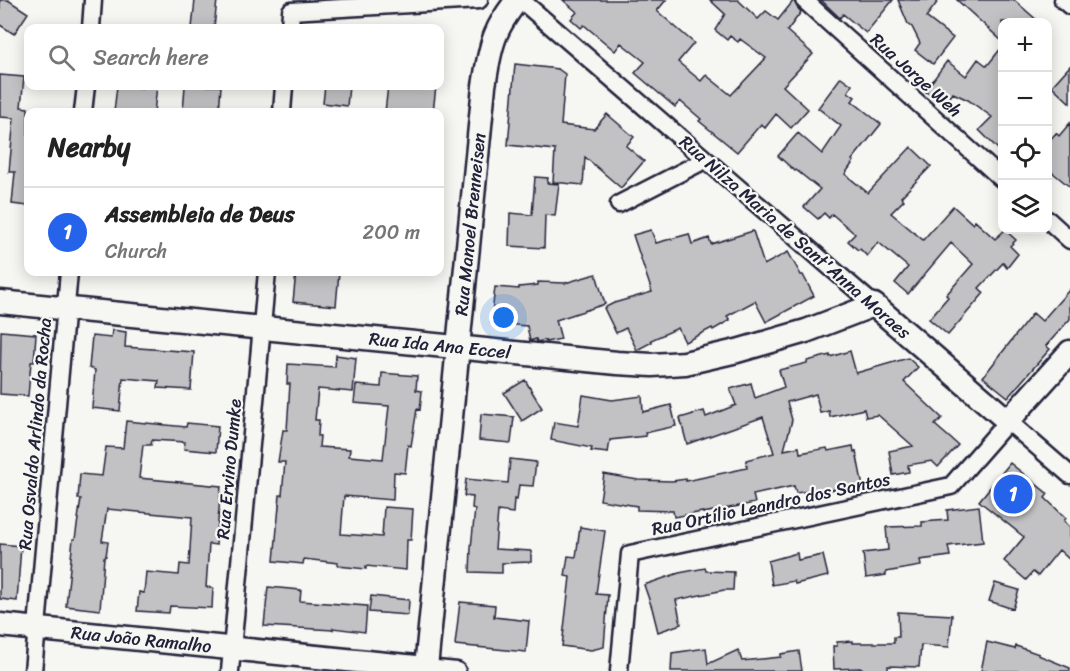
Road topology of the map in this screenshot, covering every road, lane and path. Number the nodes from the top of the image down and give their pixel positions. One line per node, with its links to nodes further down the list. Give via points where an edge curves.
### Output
1 (93, 0): 7 (street)
2 (479, 0): 8 (street, via 291,11)
3 (519, 0): 13 (street, Rua Nilza Maria de Sant'Anna Moraes); 24 (street, Rua Manoel Brenneisen, via 495,35 489,57)
4 (804, 0): 14 (street, Rua Jorge Weh)
5 (1063, 0): 6 (street)
6 (1070, 6)
7 (91, 24)
8 (290, 24)
9 (86, 90): 11 (street)
10 (284, 90): 12 (street)
11 (83, 108)
12 (282, 108)
13 (705, 160): 15 (street); 21 (street, Rua Nilza Maria de Sant'Anna Moraes)
14 (998, 175)
15 (619, 204)
16 (1052, 224): 17 (street)
17 (1070, 240)
18 (69, 276): 22 (street, Rua Osvaldo Arlindo da Rocha)
19 (267, 276): 23 (street, Rua Ervino Dumke)
20 (0, 302): 22 (street, Rua Ida Ana Eccel)
21 (874, 305): 24 (street, Rua Ida Ana Eccel, via 807,331 686,363 617,363); 26 (street, Rua Nilza Maria de Sant'Anna Moraes)
22 (66, 309): 23 (street, Rua Ida Ana Eccel); 29 (street, Rua Osvaldo Arlindo da Rocha)
23 (262, 328): 24 (street, Rua Ida Ana Eccel); 30 (street, Rua Ervino Dumke)
24 (457, 348): 31 (street, Rua Manoel Brenneisen)
25 (1070, 352): 26 (street)
26 (1008, 421): 27 (street, Rua Nilza Maria de Sant'Anna Moraes); 34 (street, Rua Ortílio Leandro dos Santos, via 951,486 630,554)
27 (1070, 475)
28 (0, 626): 29 (street, Rua João Ramalho)
29 (37, 629): 30 (street, Rua João Ramalho); 32 (street, Rua Osvaldo Arlindo da Rocha)
30 (231, 660): 31 (street, Rua João Ramalho)
31 (426, 670): 33 (street)
32 (33, 671)
33 (457, 671)
34 (619, 671)

